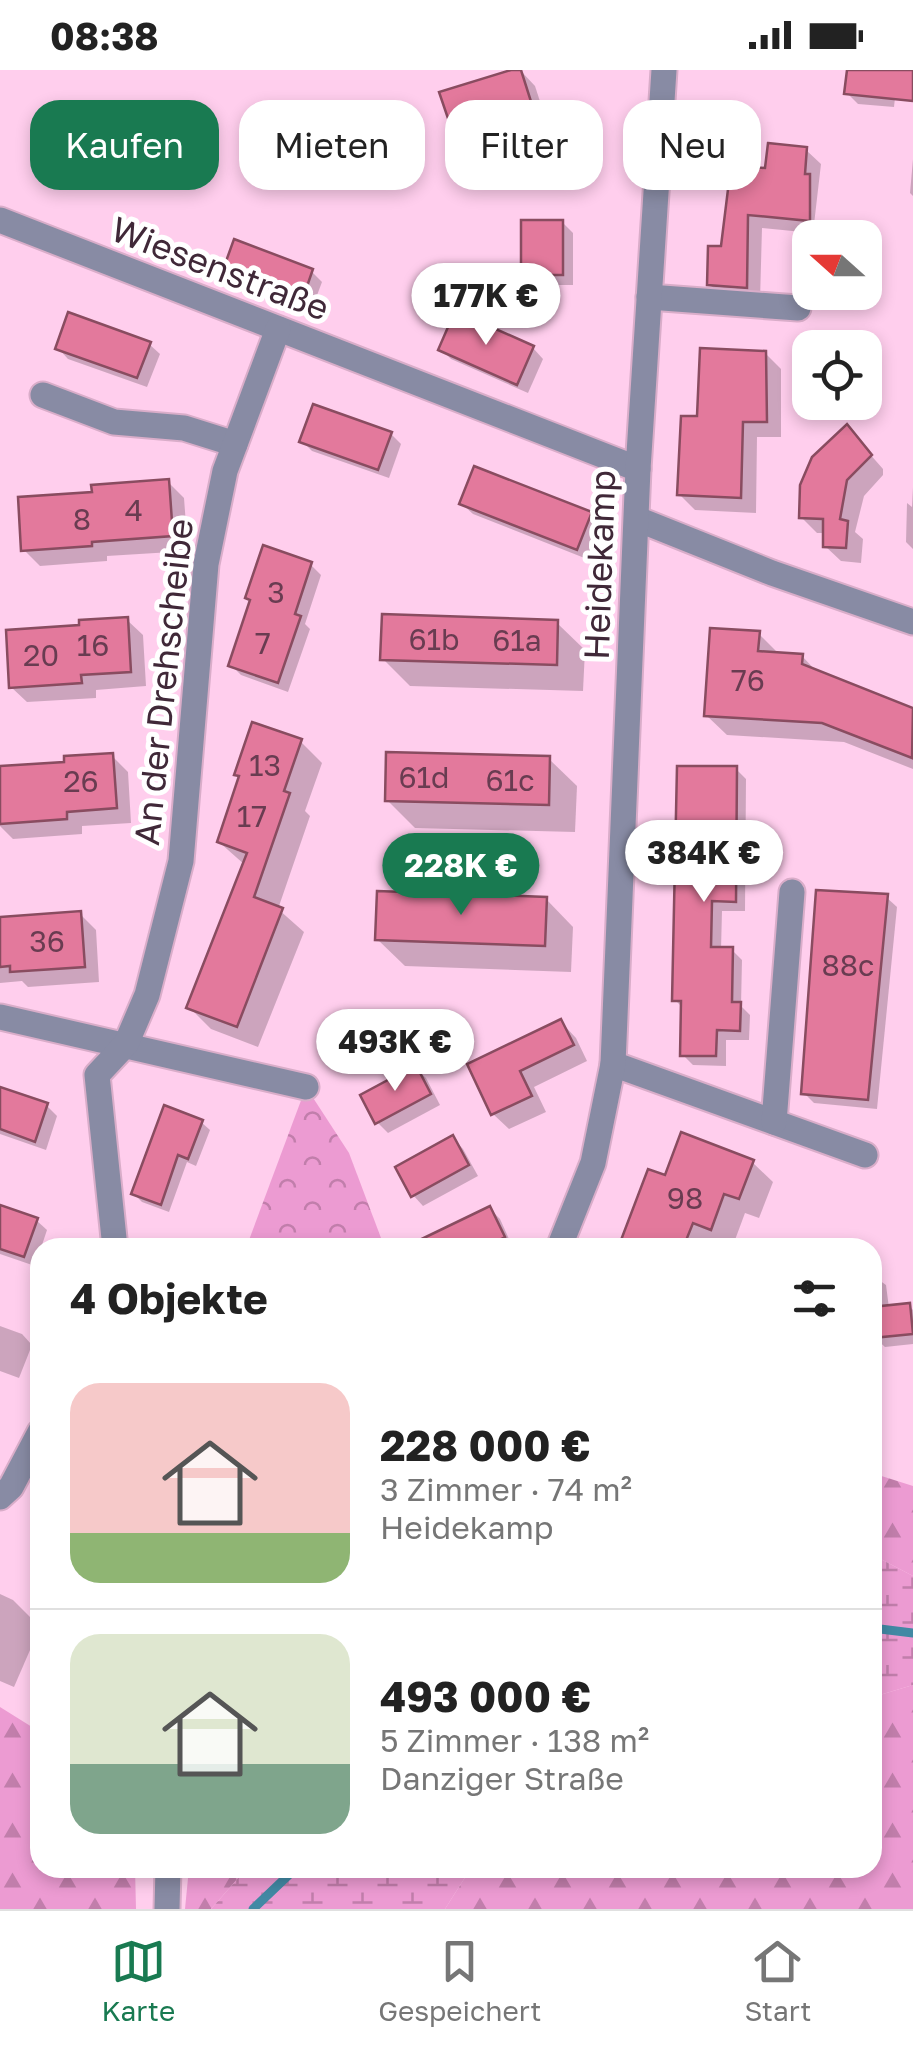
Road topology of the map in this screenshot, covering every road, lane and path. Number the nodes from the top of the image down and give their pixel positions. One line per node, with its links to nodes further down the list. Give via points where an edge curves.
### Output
1 (664, 70): 3 (street, Heidekamp)
2 (0, 220): 5 (street, Wiesenstraße)
3 (649, 297): 4 (street); 8 (street, Heidekamp)
4 (792, 308)
5 (278, 329): 7 (street, An der Drehscheibe); 8 (street, Wiesenstraße)
6 (43, 396): 7 (street, via 114,422 184,428)
7 (235, 444): 13 (street, An der Drehscheibe, via 206,564 181,861 146,995)
8 (638, 469): 9 (street, Heidekamp)
9 (638, 519): 10 (street); 14 (street, Heidekamp)
10 (913, 622)
11 (792, 892): 16 (street)
12 (0, 1018): 13 (street)
13 (126, 1044): 15 (street); 18 (street, An der Drehscheibe, via 97,1075)
14 (613, 1064): 16 (street); 19 (street, Heidekamp, via 593,1162)
15 (306, 1087)
16 (774, 1122): 17 (street)
17 (865, 1155)
18 (114, 1238)
19 (562, 1238)
20 (30, 1450): 21 (street)
21 (0, 1497)
22 (168, 1878): 23 (street)
23 (166, 1909)

